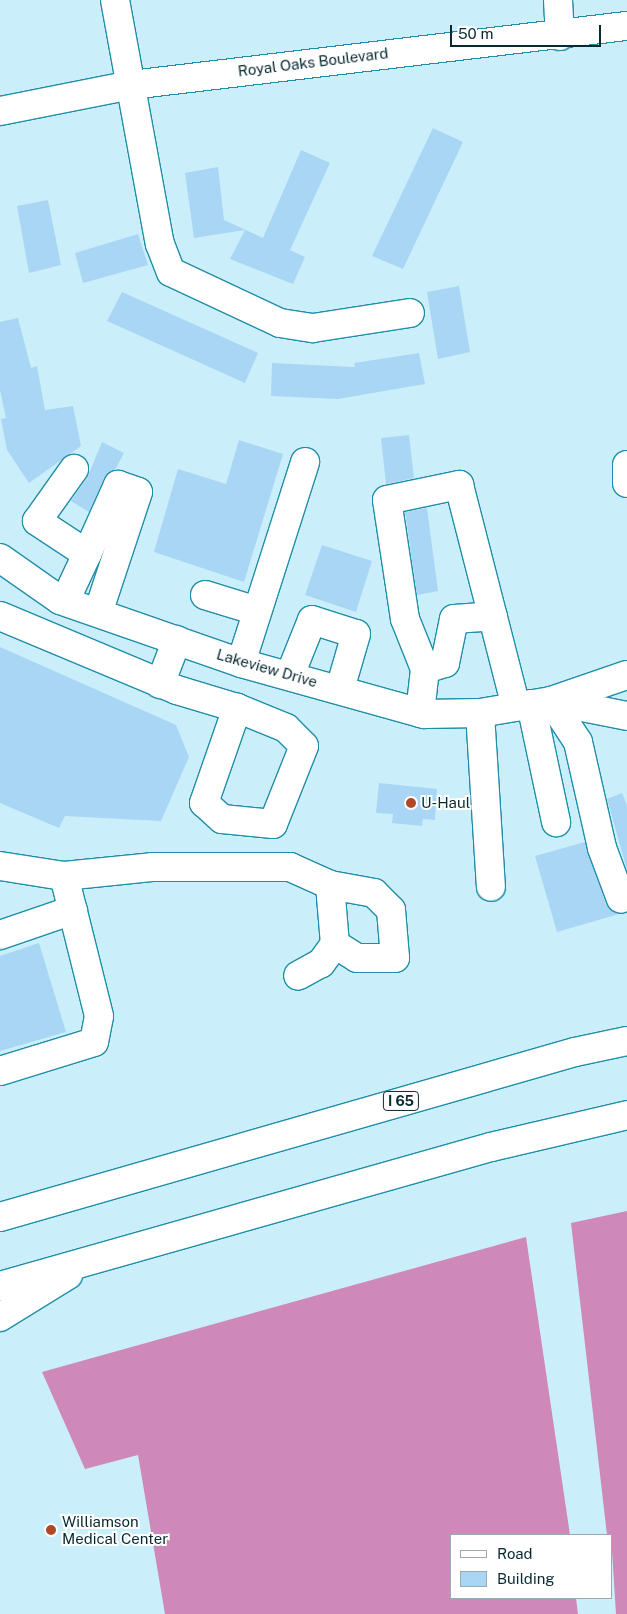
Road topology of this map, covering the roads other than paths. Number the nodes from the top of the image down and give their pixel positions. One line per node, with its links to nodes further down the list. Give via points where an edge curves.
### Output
1 (115, 0): 5 (main road)
2 (558, 0): 4 (main road)
3 (627, 26): 4 (main road, Royal Oaks Boulevard)
4 (560, 36): 5 (main road, Royal Oaks Boulevard, via 351,56)
5 (131, 85): 6 (main road, Royal Oaks Boulevard); 7 (main road, via 160,244 171,272 280,323 313,328)
6 (0, 111)
7 (410, 313)
8 (305, 462): 16 (main road)
9 (627, 465): 11 (main road)
10 (74, 469): 12 (main road, via 37,520)
11 (627, 483)
12 (87, 554): 15 (main road); 17 (main road, via 118,485 138,492)
13 (0, 558): 15 (main road, Lakeview Drive)
14 (205, 595): 16 (main road)
15 (65, 601): 17 (main road, Lakeview Drive)
16 (257, 611): 21 (main road)
17 (98, 613): 20 (main road, Lakeview Drive)
18 (0, 616): 25 (main road)
19 (493, 616): 22 (main road, via 454,619 445,663); 22 (main road, via 459,486 387,500 405,619); 27 (main road)
20 (177, 640): 21 (main road, Lakeview Drive); 25 (main road)
21 (241, 663): 23 (main road, Lakeview Drive)
22 (425, 669): 29 (main road)
23 (290, 675): 26 (main road, Lakeview Drive); 26 (main road, via 312,620 356,634)
24 (627, 675): 27 (main road)
25 (160, 684): 28 (main road)
26 (340, 689): 29 (main road, Lakeview Drive)
27 (532, 704): 30 (main road, Lakeview Drive); 31 (main road); 32 (main road); 37 (main road, via 578,742 602,848)
28 (237, 708)
29 (420, 713): 30 (main road, Lakeview Drive)
30 (480, 713): 36 (main road)
31 (627, 716)
32 (556, 822)
33 (0, 866): 34 (main road)
34 (64, 876): 35 (main road, via 152,867 290,867); 38 (main road)
35 (330, 885): 40 (main road); 40 (main road, via 374,893 391,910 395,958 357,958)
36 (491, 887)
37 (621, 899)
38 (72, 910): 39 (main road); 43 (main road, via 99,1016 94,1042)
39 (0, 935)
40 (335, 944): 41 (main road, via 321,963)
41 (298, 976)
42 (627, 1041): 45 (main road, I 65, via 575,1052)
43 (0, 1071)
44 (627, 1115): 46 (main road, via 482,1150)
45 (0, 1217)
46 (104, 1254): 47 (main road); 48 (main road)
47 (0, 1286)
48 (0, 1317)

